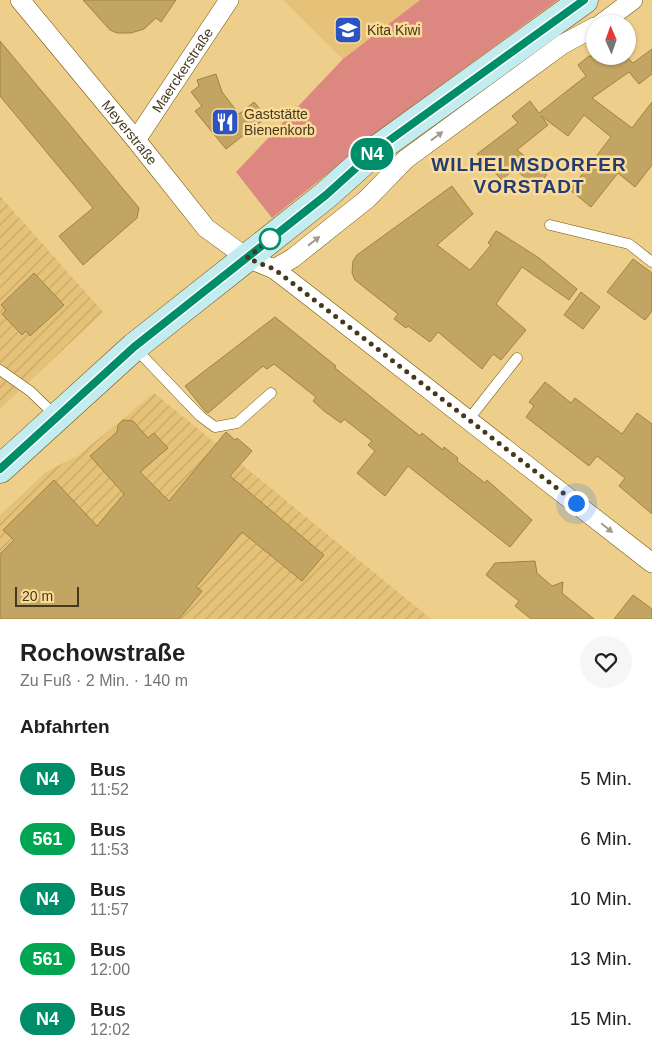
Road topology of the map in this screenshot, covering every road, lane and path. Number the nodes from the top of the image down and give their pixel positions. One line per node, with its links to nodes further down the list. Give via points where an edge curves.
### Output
1 (20, 0): 8 (street, Meyerstraße)
2 (229, 0): 8 (street, Maerckerstraße)
3 (584, 0): 7 (main road)
4 (633, 0): 5 (street)
5 (612, 15)
6 (586, 28): 7 (street)
7 (559, 33): 10 (main road, via 376,150); 12 (street, one-way to 7, via 293,258 367,199 406,158)
8 (136, 140): 10 (street, Meyerstraße, via 206,228)
9 (550, 225): 11 (lane, via 629,244)
10 (247, 258): 12 (street, Meyerstraße); 13 (main road)
11 (652, 262)
12 (274, 269): 18 (street, Meyerstraße)
13 (134, 347): 16 (lane, via 200,416 215,427 237,423); 17 (main road)
14 (517, 358): 18 (lane)
15 (0, 370): 17 (lane)
16 (271, 393)
17 (57, 417): 19 (main road)
18 (469, 419): 20 (street, Meyerstraße, one-way to 20)
19 (0, 469)
20 (652, 563)

